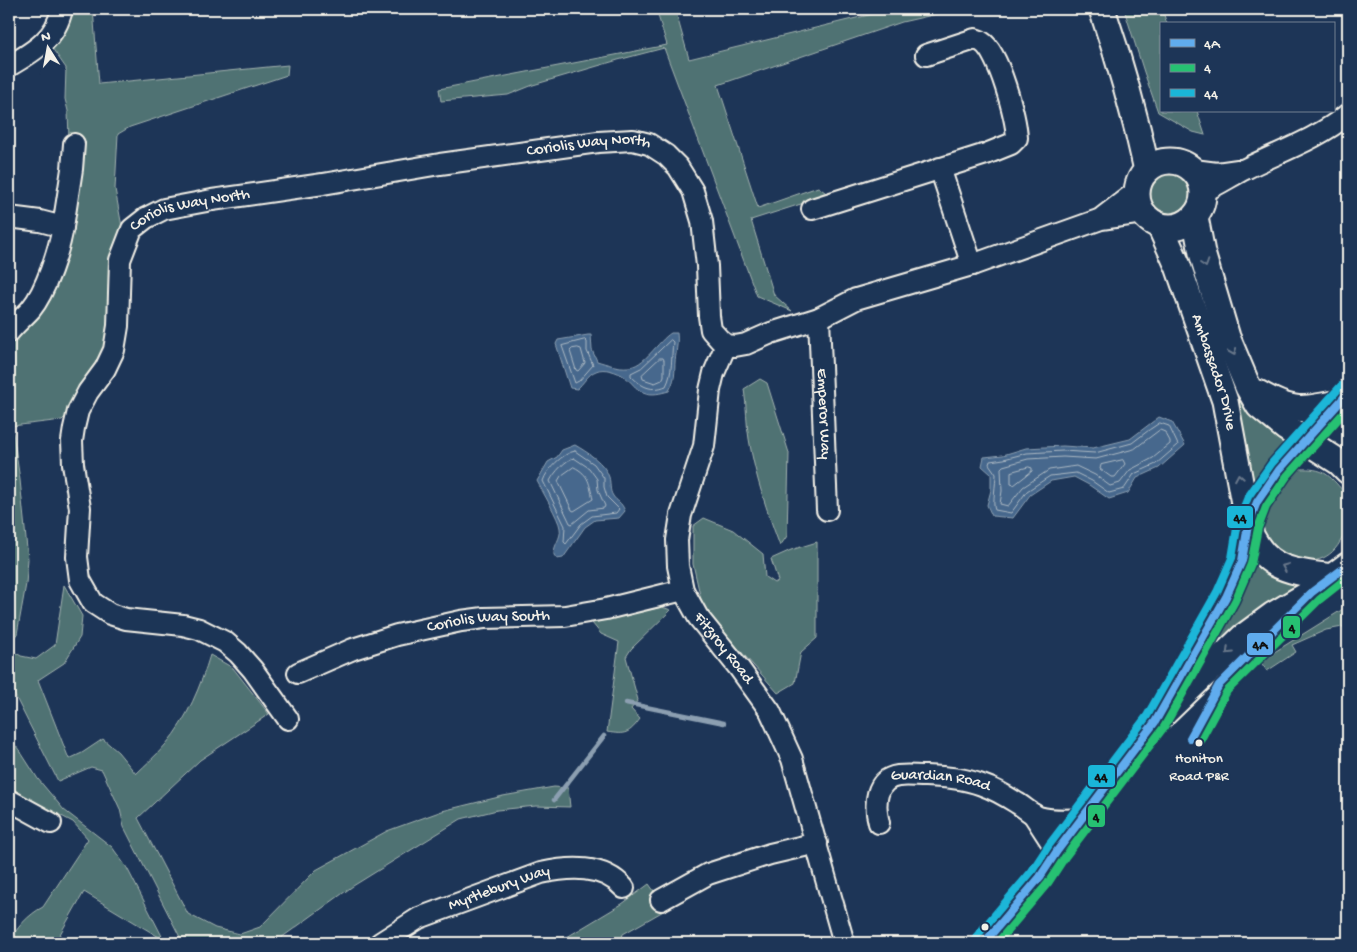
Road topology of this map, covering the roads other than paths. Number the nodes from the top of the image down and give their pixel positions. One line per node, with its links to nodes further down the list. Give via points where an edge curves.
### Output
1 (62, 9): 4 (street, via 60,19 45,41)
2 (1102, 9): 9 (main road, Ambassador Drive, via 1138,129)
3 (926, 55): 7 (street, via 975,39 983,42 994,56 1012,104 1016,125 1017,138 1011,144)
4 (9, 66)
5 (1348, 114): 8 (street, via 1304,142 1243,170 1217,173)
6 (74, 144): 13 (street)
7 (940, 168): 10 (street); 14 (street)
8 (1199, 181): 9 (main road, via 1181,162); 12 (main road, via 1202,205)
9 (1150, 192): 12 (main road, via 1179,226); 14 (street, via 1102,218); 23 (main road, Ambassador Drive, one-way to 9, via 1225,401)
10 (812, 209)
11 (9, 217): 13 (street)
12 (1195, 217): 18 (main road, Ambassador Drive, one-way to 18, via 1227,338)
13 (63, 228): 16 (street, via 49,276 31,309)
14 (972, 265): 15 (street, via 856,299)
15 (819, 318): 17 (street, via 746,344); 22 (street, Emperor Way)
16 (9, 332)
17 (726, 345): 25 (street, Fitzroy Road, via 714,373 704,446 677,540); 29 (street, Coriolis Way North, via 711,330 702,221 693,191 678,166 666,155 649,144 633,140 440,164 212,200 164,209 132,229 120,260 114,350 78,411 72,441 80,508 77,557 80,580 93,603 110,614 126,619 183,625 225,642 253,670)
18 (1248, 387): 19 (main road, via 1277,404 1300,410 1314,409); 20 (main road, Ambassador Drive, via 1259,406)
19 (1345, 397): 20 (main road)
20 (1307, 441): 21 (main road, Ambassador Drive, via 1340,462); 23 (main road, via 1267,487)
21 (1348, 471)
22 (827, 510)
23 (1248, 526): 24 (main road, one-way to 23, via 1294,571 1276,564 1263,556); 30 (main road, via 1242,561 1226,596)
24 (1340, 574): 26 (main road)
25 (683, 590): 28 (street, Coriolis Way South, via 565,616 461,621 397,635 353,649); 36 (street, Fitzroy Road, via 698,617 770,711 797,771)
26 (1312, 592): 27 (street); 30 (main road, one-way to 30, via 1272,615 1243,637)
27 (1236, 667)
28 (298, 673)
29 (288, 719)
30 (1156, 722): 33 (main road)
31 (9, 800): 34 (street)
32 (1033, 814): 33 (street, Guardian Road, via 1057,820); 35 (street, Guardian Road, via 982,784 947,777 896,776 880,787 876,798); 37 (street, Guardian Road)
33 (1082, 819): 37 (main road)
34 (51, 823)
35 (879, 823)
36 (817, 843): 39 (street, via 708,874); 41 (street, Fitzroy Road)
37 (1057, 851): 42 (main road, via 1040,877)
38 (624, 888): 40 (street, Myrtlebury Way, via 608,875 592,870 558,869 419,918)
39 (661, 900)
40 (380, 943)
41 (844, 943)
42 (984, 943)

